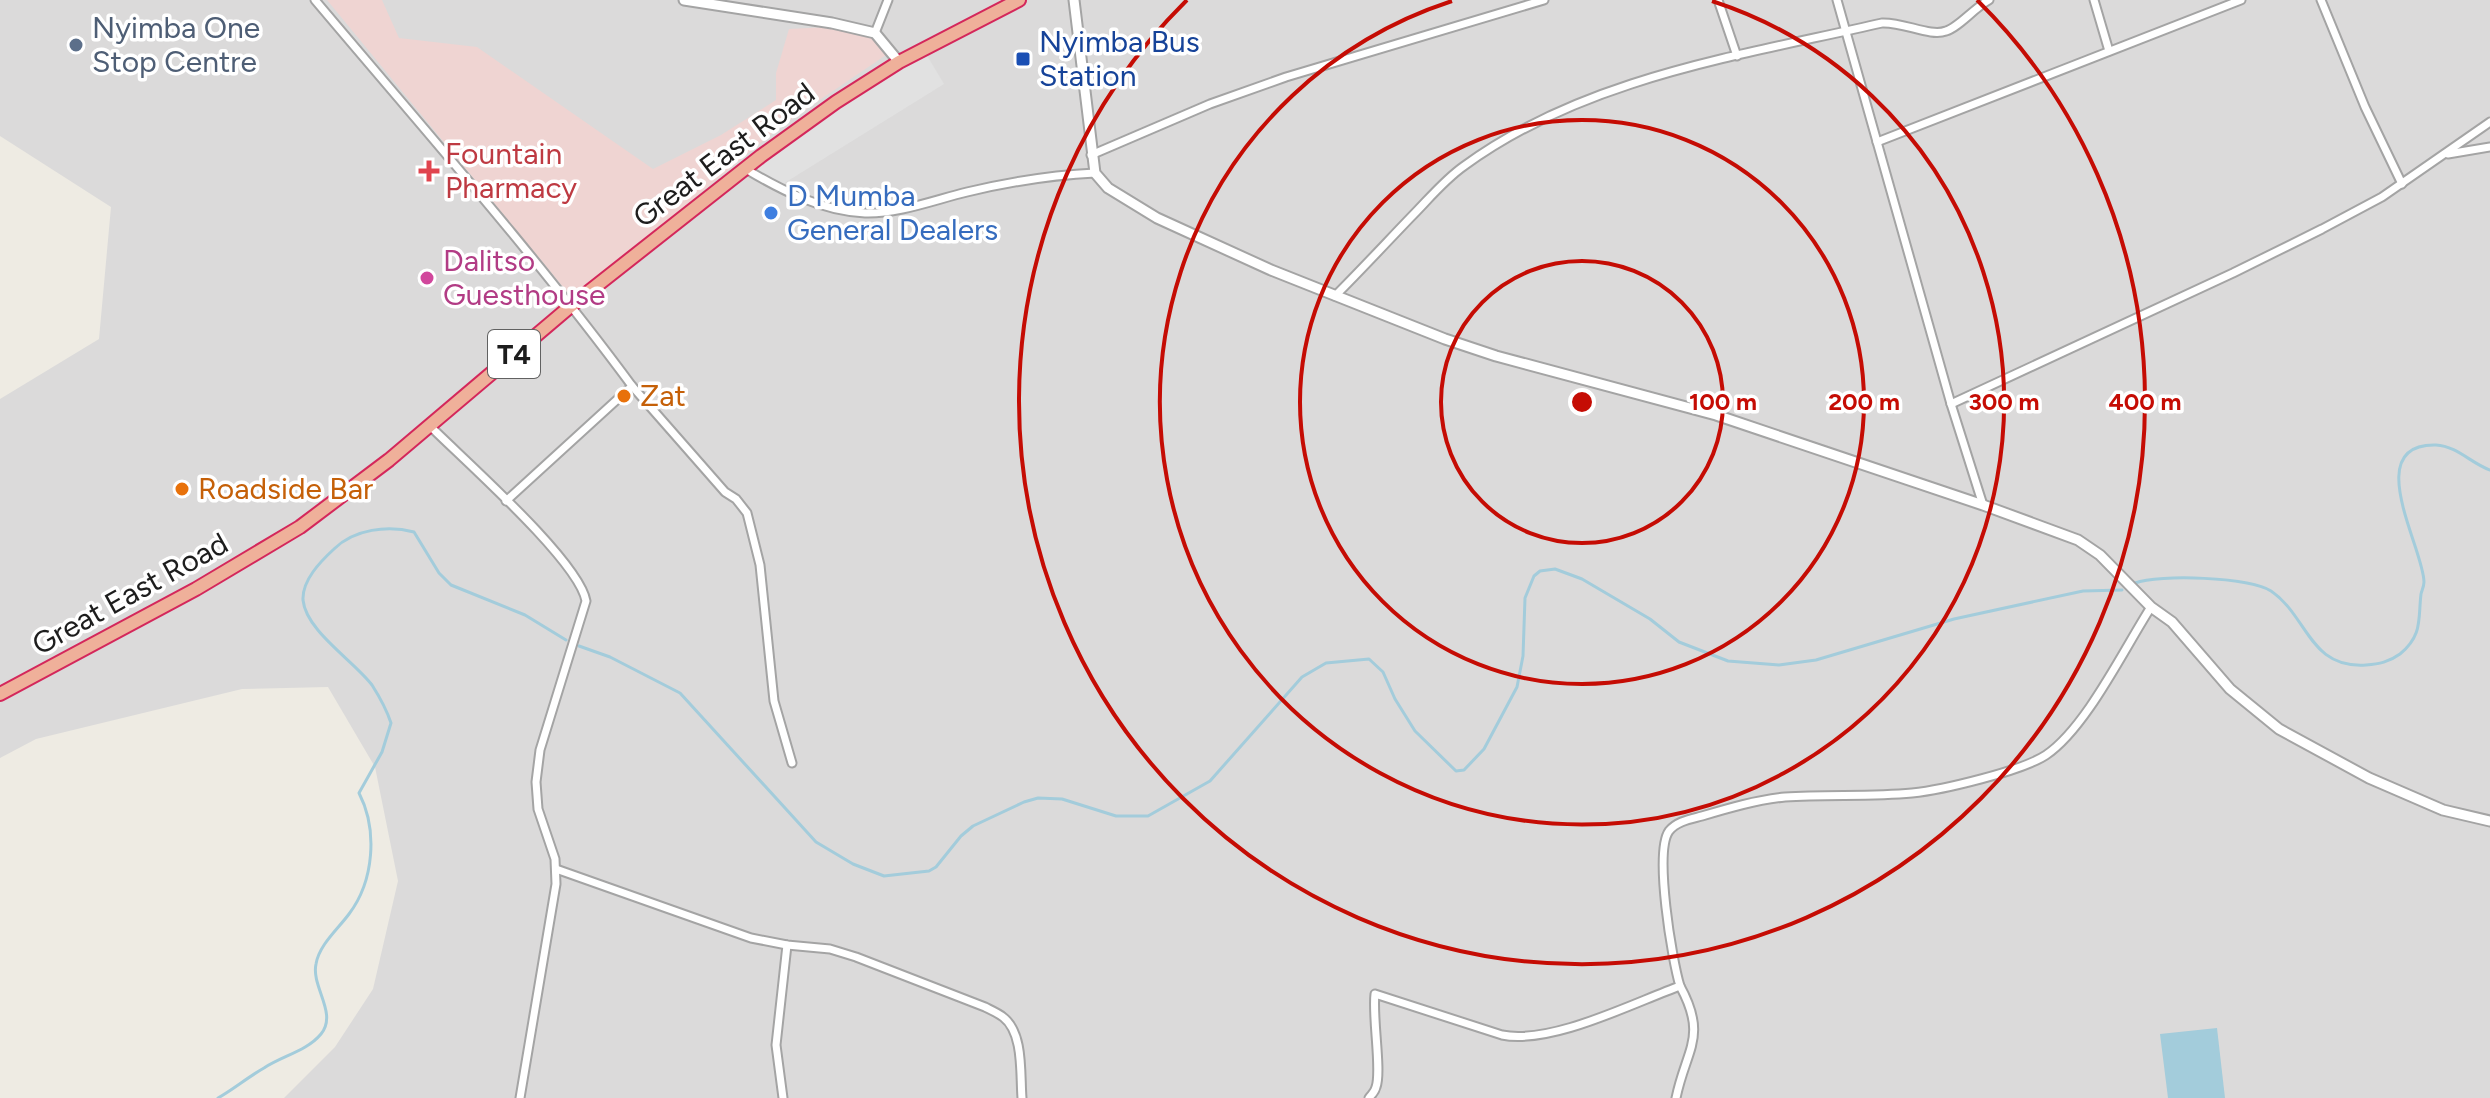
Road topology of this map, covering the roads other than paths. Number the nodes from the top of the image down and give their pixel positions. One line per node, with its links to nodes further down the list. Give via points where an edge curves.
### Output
1 (315, 0): 27 (street)
2 (684, 0): 14 (street)
3 (888, 0): 14 (street)
4 (1019, 0): 17 (highway, Great East Road / T4)
5 (1074, 0): 22 (street)
6 (1544, 0): 22 (street, via 1274,82)
7 (1718, 0): 16 (street)
8 (1837, 0): 13 (street)
9 (1989, 0): 13 (street, via 1946,31 1896,22)
10 (2094, 0): 15 (street)
11 (2241, 0): 15 (street)
12 (2321, 0): 25 (street)
13 (1846, 31): 16 (street); 19 (street)
14 (875, 33): 17 (street)
15 (2109, 51): 19 (street)
16 (1737, 56): 26 (street, via 1623,87 1505,137 1453,175)
17 (899, 62): 23 (highway, Great East Road / T4)
18 (2490, 122): 21 (street)
19 (1877, 142): 29 (street)
20 (2490, 147): 21 (street)
21 (2446, 154): 25 (street)
22 (1091, 155): 24 (street)
23 (744, 168): 24 (street, via 817,204 867,213 1000,184); 27 (highway, Great East Road / T4)
24 (1095, 173): 26 (street, via 1108,188 1157,218)
25 (2402, 184): 29 (street, via 2233,273)
26 (1335, 296): 32 (street, via 1496,356 1716,415)
27 (572, 305): 28 (street); 30 (highway, Great East Road / T4)
28 (632, 386): 31 (street); 35 (street, via 747,513 760,565 774,701)
29 (1951, 404): 32 (street)
30 (430, 426): 31 (street); 34 (highway, Great East Road / T4, via 266,549)
31 (506, 501): 37 (street, via 556,551 586,601 540,750 536,782 538,809)
32 (1983, 505): 33 (street, via 2078,540)
33 (2151, 607): 36 (street, via 2172,622 2230,689 2279,729 2369,778 2443,810); 39 (street, via 2066,737 2034,761 1915,793 1783,798 1742,804 1674,825 1666,838 1664,859 1668,923)
34 (0, 694)
35 (792, 763)
36 (2490, 821)
37 (556, 869): 38 (street, via 678,914); 40 (street)
38 (787, 945): 41 (street, via 776,1045); 42 (street, via 856,957 1002,1016 1015,1038)
39 (1680, 986): 43 (street, via 1594,1019 1518,1038 1375,994 1377,1079); 44 (street, via 1695,1029)
40 (520, 1098)
41 (783, 1098)
42 (1022, 1098)
43 (1369, 1098)
44 (1676, 1098)

